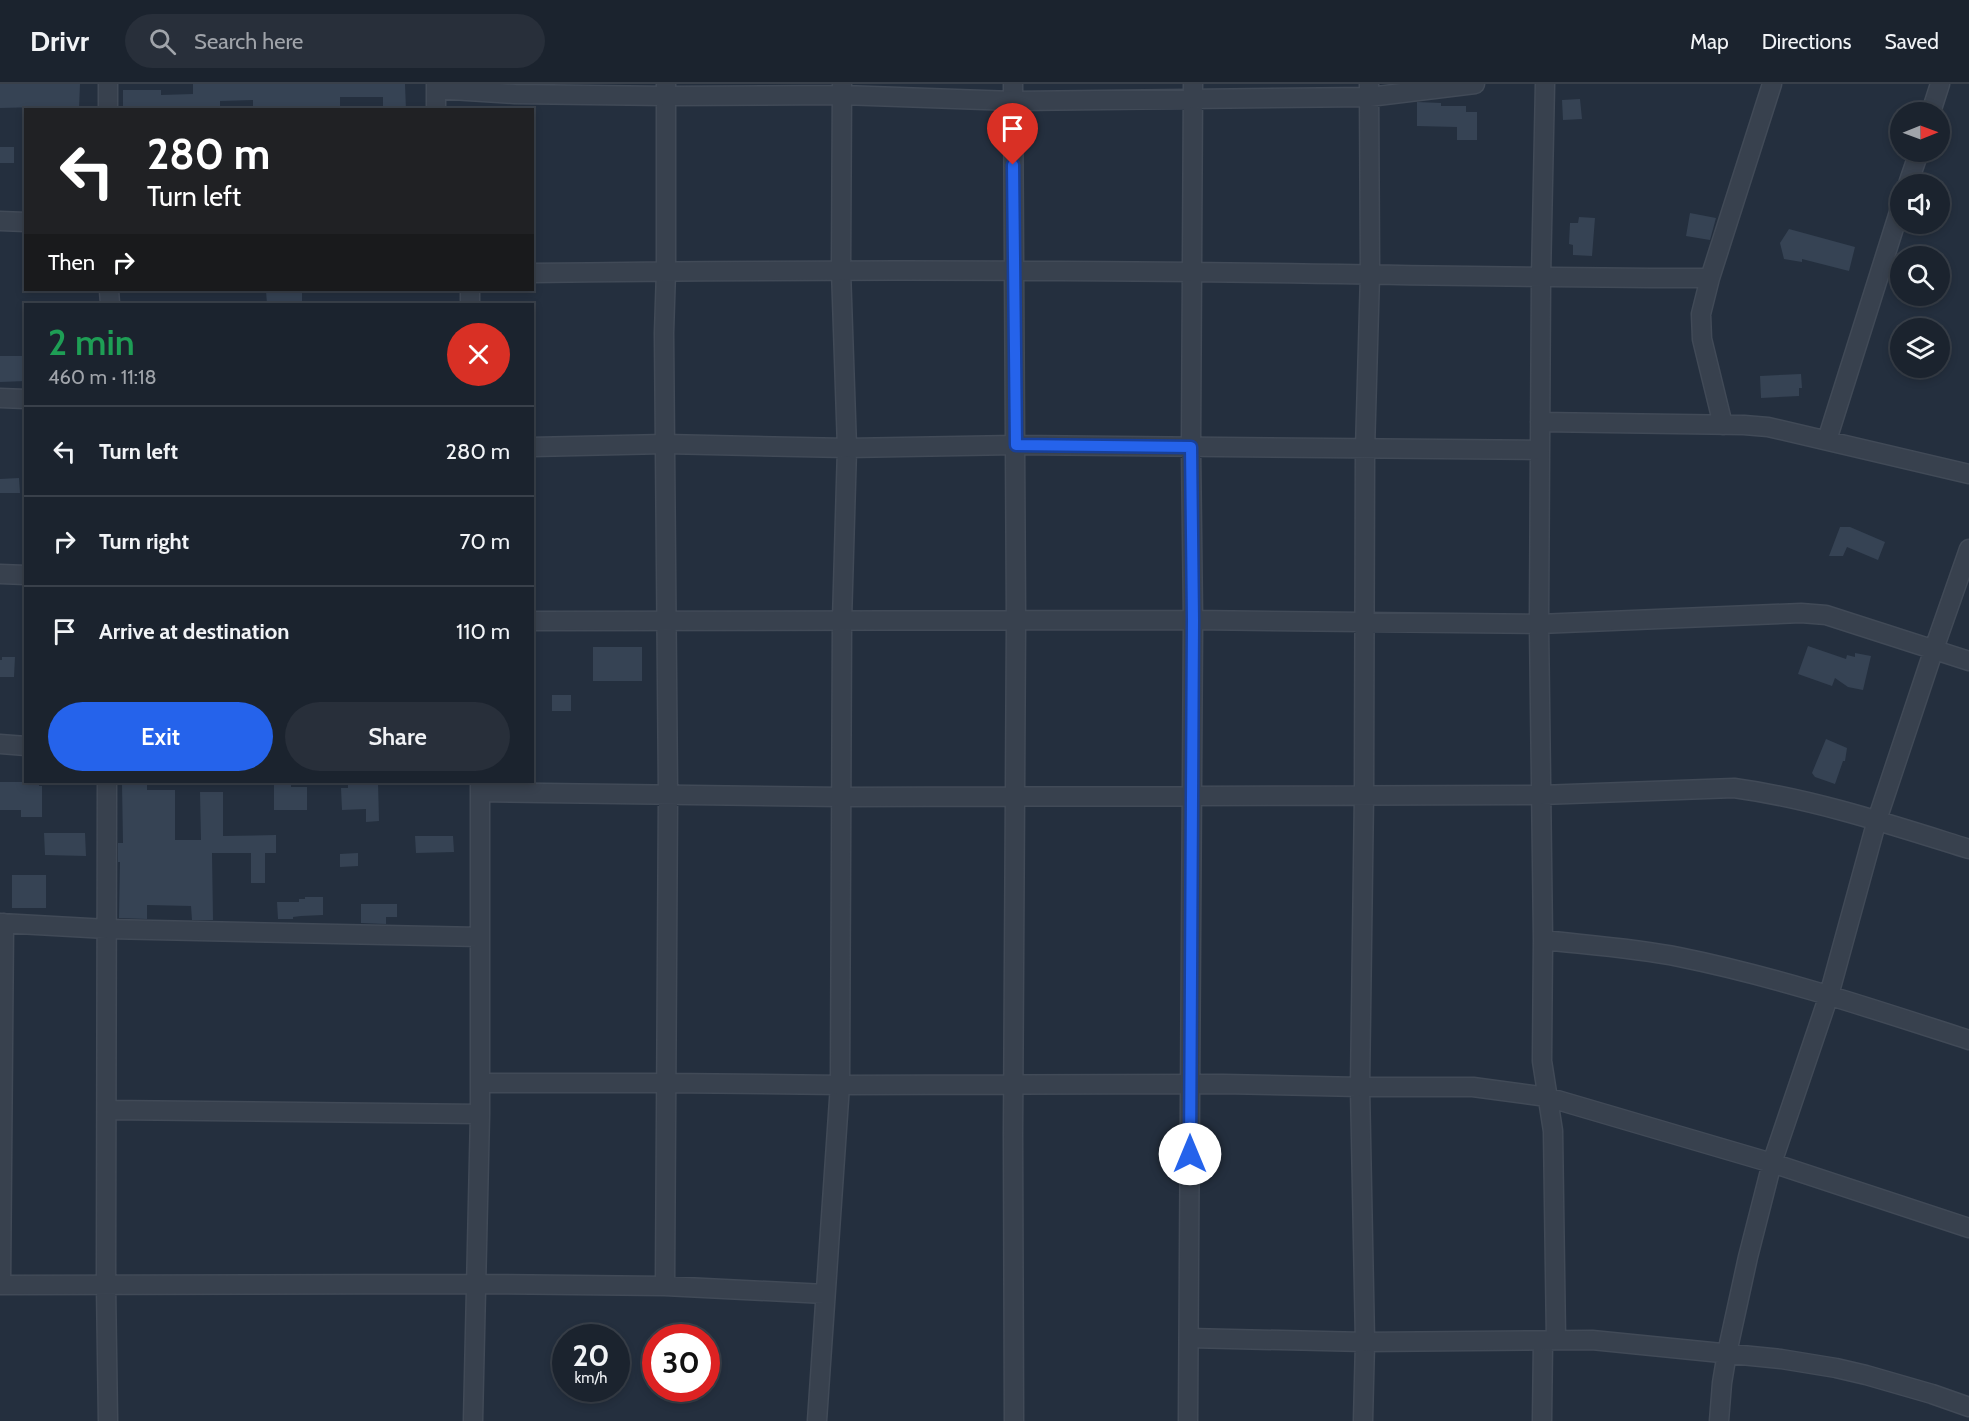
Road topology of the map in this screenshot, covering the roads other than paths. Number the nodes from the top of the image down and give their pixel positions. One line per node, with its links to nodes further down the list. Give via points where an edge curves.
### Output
1 (108, 84): 13 (street)
2 (1474, 84): 9 (street)
3 (1545, 84): 24 (street)
4 (1772, 84): 25 (street)
5 (1940, 84): 12 (street)
6 (436, 86): 7 (street, via 515,93); 14 (street)
7 (666, 90): 8 (street); 19 (street)
8 (842, 90): 10 (street); 18 (street)
9 (1369, 90): 11 (street); 23 (street)
10 (1013, 92): 11 (street); 20 (street)
11 (1193, 92): 21 (street)
12 (1934, 102)
13 (108, 108)
14 (436, 108)
15 (0, 221): 16 (street)
16 (24, 222)
17 (1892, 234): 30 (street)
18 (841, 270): 19 (street); 20 (street); 35 (street)
19 (666, 271): 22 (street); 31 (street)
20 (1014, 271): 21 (street); 32 (street)
21 (1192, 272): 23 (street); 34 (street)
22 (534, 273)
23 (1370, 274): 24 (street); 36 (street)
24 (1541, 278): 25 (street); 28 (street)
25 (1710, 278): 29 (street, via 1701,328)
26 (0, 398): 27 (street)
27 (24, 399)
28 (1540, 422): 29 (street); 37 (street)
29 (1723, 425): 30 (street, via 1768,427)
30 (1827, 440): 38 (street)
31 (665, 444): 33 (street); 35 (street); 42 (street)
32 (1016, 445): 34 (street); 35 (street); 46 (street)
33 (534, 447)
34 (1191, 447): 36 (street); 43 (street)
35 (847, 448): 45 (street)
36 (1365, 450): 37 (street); 47 (street)
37 (1540, 450): 48 (street)
38 (1969, 474)
39 (1969, 549): 49 (street)
40 (0, 574): 41 (street)
41 (24, 575)
42 (666, 620): 44 (street); 45 (street); 56 (street)
43 (1193, 620): 46 (street); 47 (street); 58 (street)
44 (534, 621)
45 (842, 621): 46 (street); 60 (street)
46 (1016, 621): 57 (street)
47 (1365, 622): 48 (street); 55 (street)
48 (1539, 624): 49 (street, via 1801,613 1826,615); 59 (street)
49 (1934, 649): 50 (street); 61 (street)
50 (1969, 661)
51 (0, 744): 52 (street)
52 (24, 746)
53 (107, 783): 64 (street)
54 (480, 787): 56 (street); 65 (street)
55 (1364, 794): 58 (street); 59 (street); 74 (street)
56 (668, 795): 60 (street); 70 (street)
57 (1016, 795): 58 (street); 60 (street); 71 (street)
58 (1191, 795): 73 (street)
59 (1541, 795): 61 (street, via 1734,788); 66 (street)
60 (841, 797): 72 (street)
61 (1877, 820): 62 (street); 67 (street)
62 (1969, 849)
63 (2, 923): 64 (street); 81 (street)
64 (106, 929): 65 (street); 76 (street)
65 (480, 937): 69 (street)
66 (1543, 940): 67 (street, via 1679,957); 75 (street, via 1542,1061)
67 (1828, 995): 68 (street); 78 (street)
68 (1969, 1040)
69 (480, 1083): 70 (street); 77 (street)
70 (667, 1083): 72 (street); 83 (street)
71 (1013, 1084): 72 (street); 73 (street); 93 (street)
72 (840, 1085): 84 (street)
73 (1191, 1085): 74 (street); 85 (street)
74 (1360, 1087): 75 (street, via 1473,1087); 87 (street)
75 (1547, 1097): 78 (street); 86 (street, via 1553,1131)
76 (107, 1110): 77 (street); 82 (street)
77 (480, 1114): 80 (street)
78 (1772, 1163): 79 (street); 88 (street)
79 (1969, 1228)
80 (476, 1284): 82 (street); 83 (street); 91 (street)
81 (0, 1285): 82 (street)
82 (106, 1285): 90 (street)
83 (665, 1286): 84 (street)
84 (825, 1294): 92 (street)
85 (1189, 1338): 87 (street); 94 (street)
86 (1550, 1340): 87 (street); 88 (street, via 1593,1340); 96 (street)
87 (1365, 1342): 95 (street)
88 (1727, 1353): 89 (street, via 1866,1375); 97 (street)
89 (1969, 1407)
90 (108, 1421)
91 (473, 1421)
92 (817, 1421)
93 (1014, 1421)
94 (1188, 1421)
95 (1364, 1421)
96 (1542, 1421)
97 (1719, 1421)

